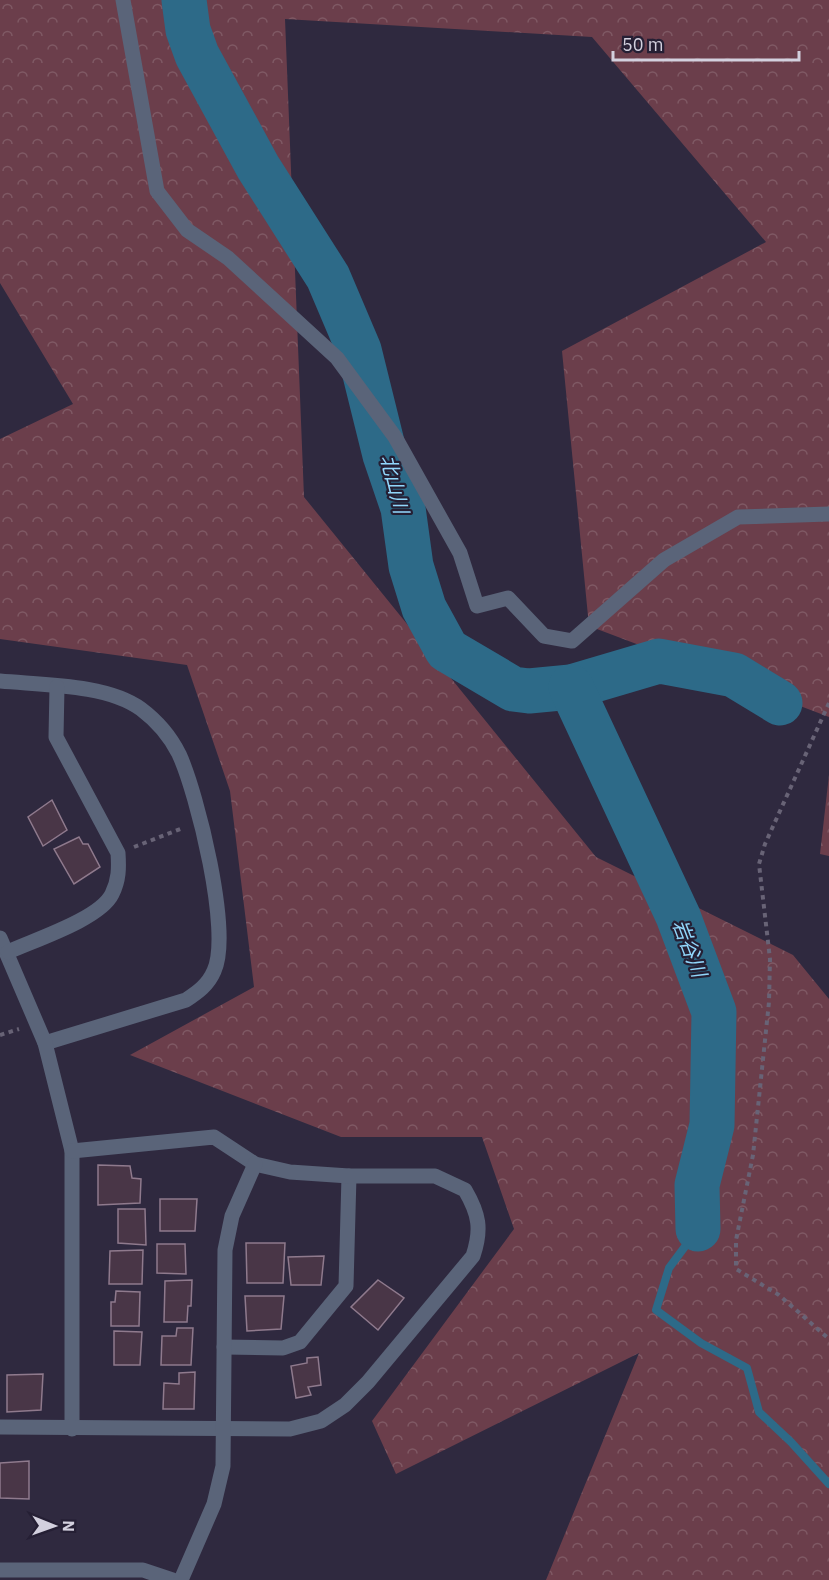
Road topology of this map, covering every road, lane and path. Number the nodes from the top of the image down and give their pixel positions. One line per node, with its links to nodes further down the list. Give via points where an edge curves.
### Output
1 (123, 0): 2 (street, via 157,191 188,230 228,258 337,358 395,437 460,553 477,606 507,598 544,636 572,641 664,560 738,517)
2 (829, 514)
3 (0, 681): 4 (street)
4 (57, 687): 6 (street, via 119,696 162,727 179,754); 7 (street, via 56,737)
5 (829, 703): 14 (path, via 759,864 770,959 769,1002 753,1155 736,1240 735,1269 779,1295)
6 (201, 821): 7 (path); 10 (street, via 215,893 219,951 215,970 203,988 186,1000)
7 (118, 853): 9 (street, via 119,874 112,896 94,912)
8 (0, 938): 9 (street)
9 (8, 952): 10 (street)
10 (45, 1043): 11 (street)
11 (72, 1151): 12 (street, via 214,1137); 17 (street)
12 (255, 1164): 13 (street, via 290,1172); 15 (street, via 232,1216 225,1250)
13 (349, 1176): 15 (street, via 346,1286 300,1342 284,1348); 18 (street, via 435,1176 465,1190 478,1218 479,1237 473,1256 368,1382 337,1410 321,1421 290,1429)
14 (829, 1340)
15 (224, 1347): 18 (street)
16 (0, 1427): 17 (street)
17 (72, 1429): 18 (street)
18 (223, 1430): 21 (street, via 223,1466 214,1504)
19 (0, 1570): 20 (street, via 143,1570)
20 (173, 1580)
21 (181, 1580)

